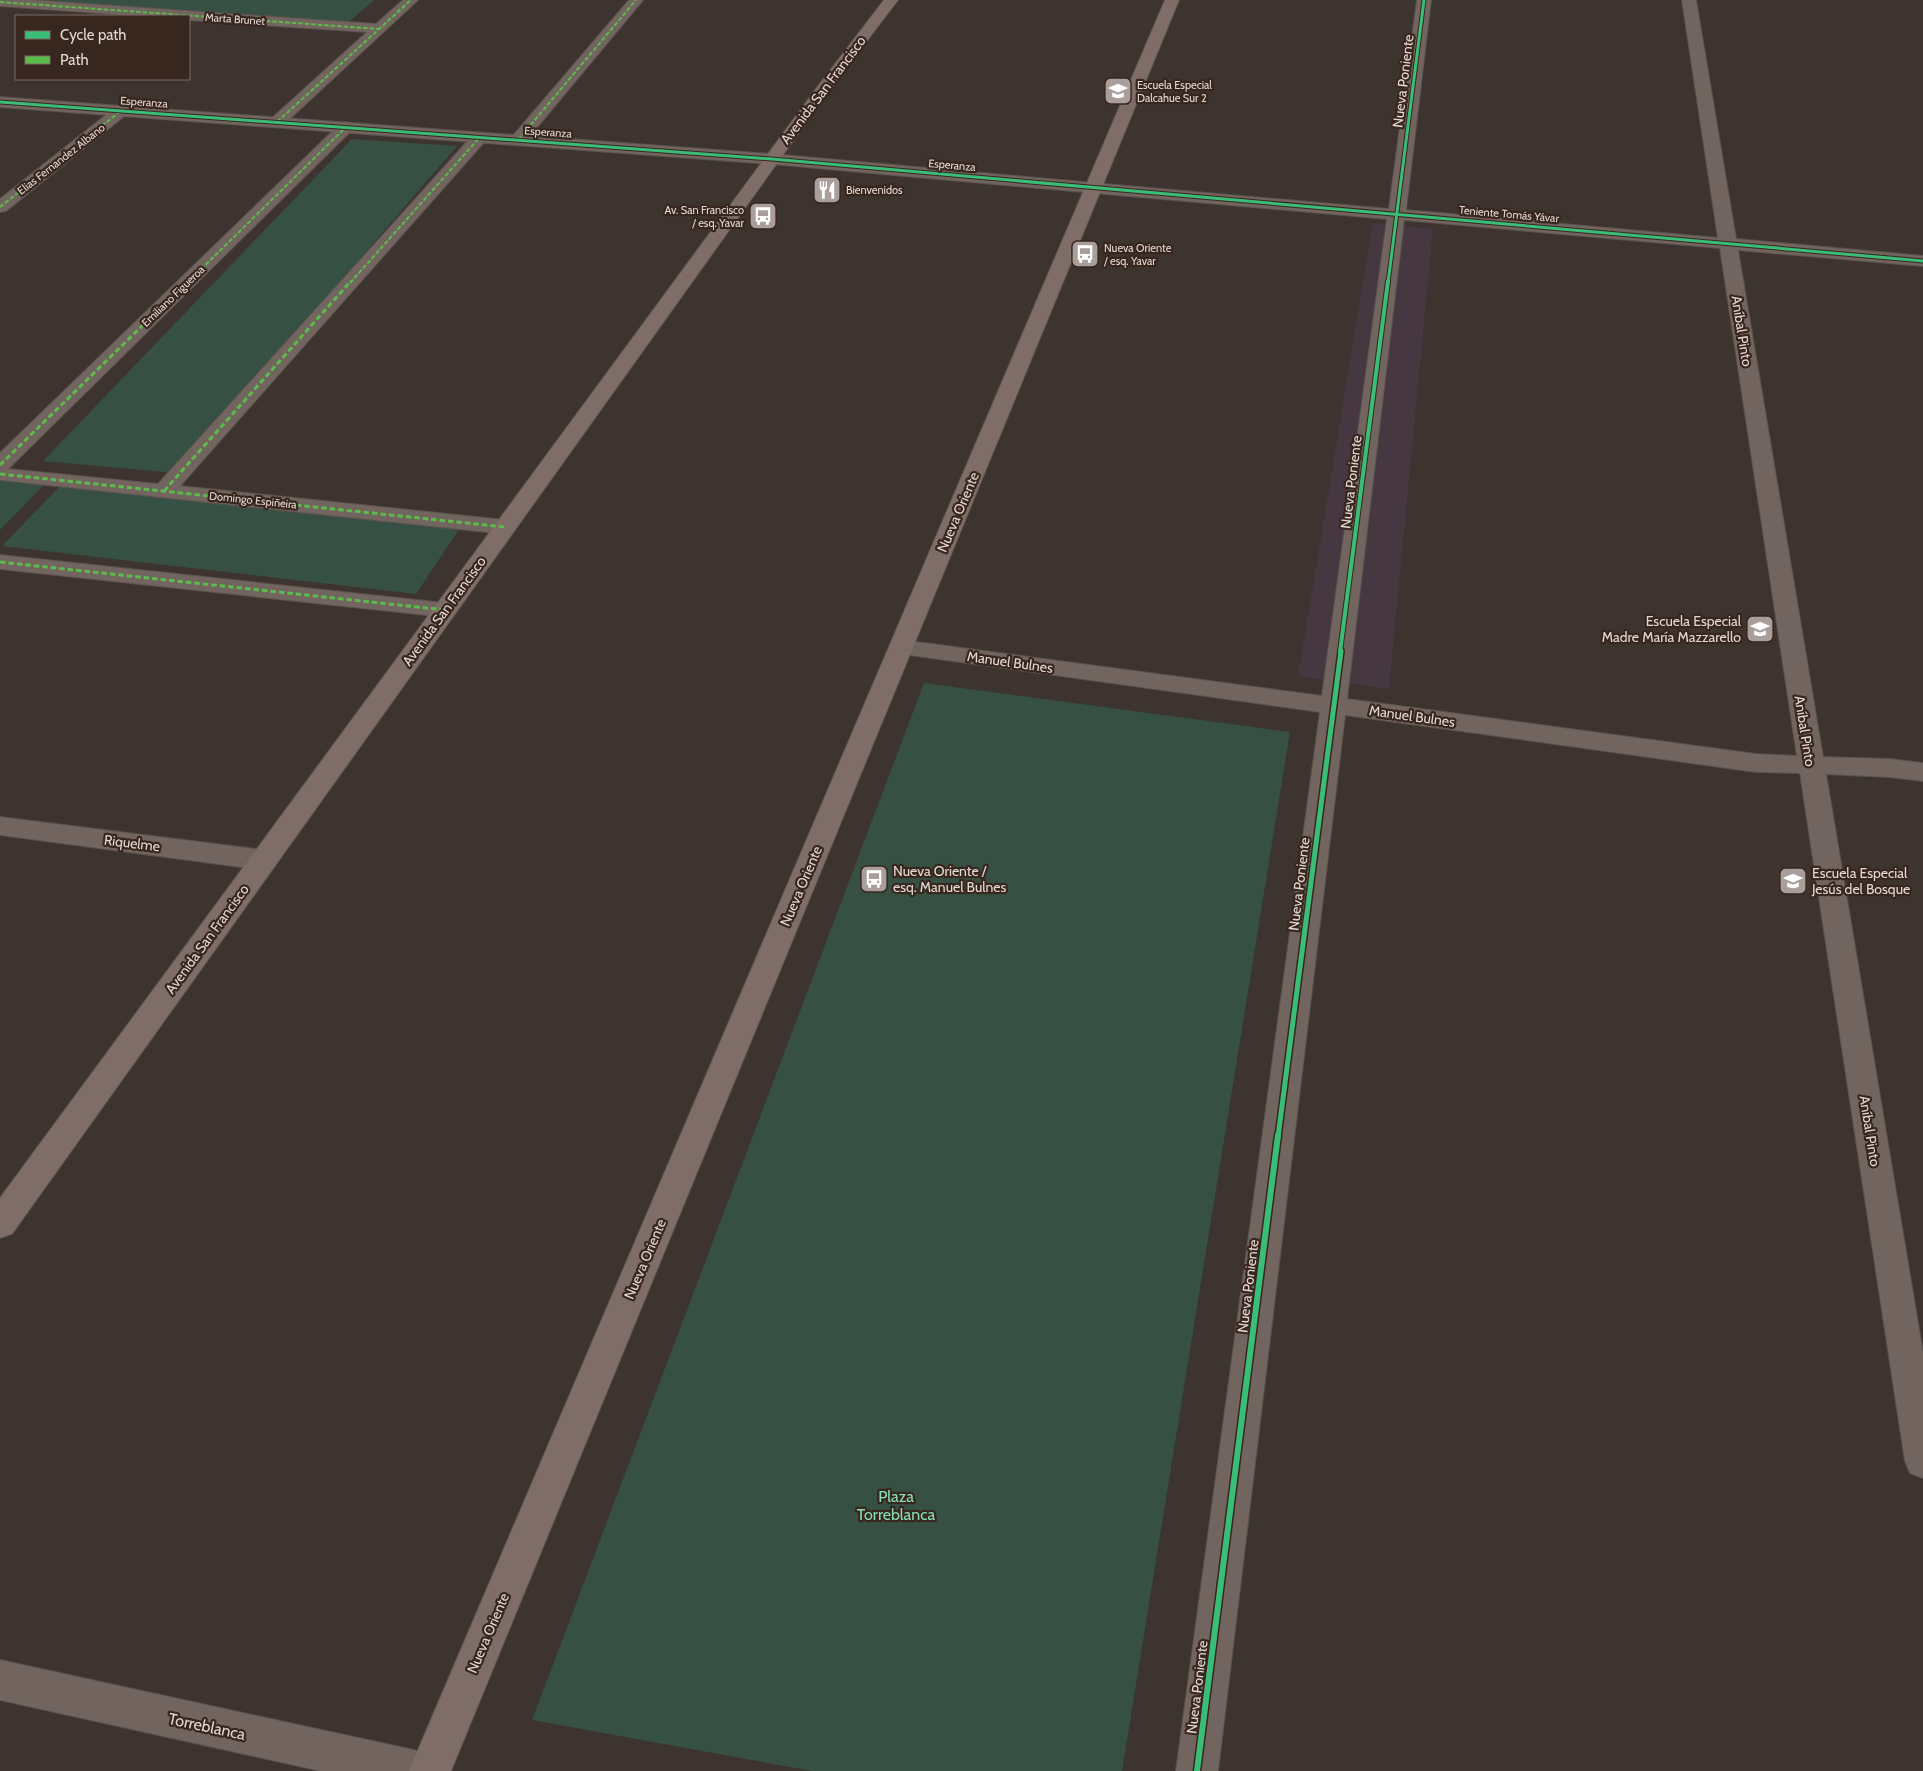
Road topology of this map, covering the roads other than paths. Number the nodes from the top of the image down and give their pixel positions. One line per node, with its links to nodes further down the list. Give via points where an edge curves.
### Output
1 (411, 0): 10 (street)
2 (636, 0): 16 (street)
3 (891, 0): 17 (main road, Avenida San Francisco)
4 (1172, 0): 18 (main road, Nueva Oriente)
5 (1424, 0): 20 (street, Nueva Poniente)
6 (1688, 0): 21 (street, Aníbal Pinto)
7 (0, 2): 8 (street, Marta Brunet)
8 (182, 15)
9 (190, 16): 10 (street, Marta Brunet)
10 (379, 29): 13 (street)
11 (0, 102): 12 (street, Esperanza)
12 (122, 110): 13 (street, Esperanza); 19 (street, Elias Fernandez Albano)
13 (277, 122): 14 (street, Esperanza)
14 (346, 127): 15 (street, Esperanza); 23 (street, Emiliano Figueroa)
15 (480, 137): 16 (street, Esperanza); 25 (street)
16 (518, 140): 17 (street, Esperanza)
17 (772, 159): 18 (street, Esperanza); 26 (main road, Avenida San Francisco)
18 (1094, 188): 20 (street, Teniente Tomás Yávar); 29 (main road, Nueva Oriente)
19 (0, 207)
20 (1397, 214): 21 (street, Teniente Tomás Yávar); 30 (street, Nueva Poniente)
21 (1728, 244): 22 (street, Teniente Tomás Yávar); 31 (street, Aníbal Pinto)
22 (1923, 261)
23 (0, 466)
24 (0, 474): 25 (street, Domingo Espiñeira)
25 (164, 490): 26 (street, Domingo Espiñeira)
26 (505, 526): 28 (main road, Avenida San Francisco)
27 (0, 562): 28 (street)
28 (445, 610): 34 (main road, Avenida San Francisco)
29 (902, 647): 30 (street, Manuel Bulnes); 39 (main road, Nueva Oriente)
30 (1334, 706): 31 (street, Manuel Bulnes, via 1756,763); 40 (street, Nueva Poniente)
31 (1811, 765): 32 (street, Manuel Bulnes); 36 (street, Aníbal Pinto)
32 (1923, 772)
33 (0, 826): 34 (street, Riquelme)
34 (264, 860): 35 (main road, Avenida San Francisco)
35 (0, 1224)
36 (1923, 1461)
37 (0, 1680): 38 (street, Torreblanca)
38 (414, 1771)
39 (430, 1771)
40 (1197, 1771)

